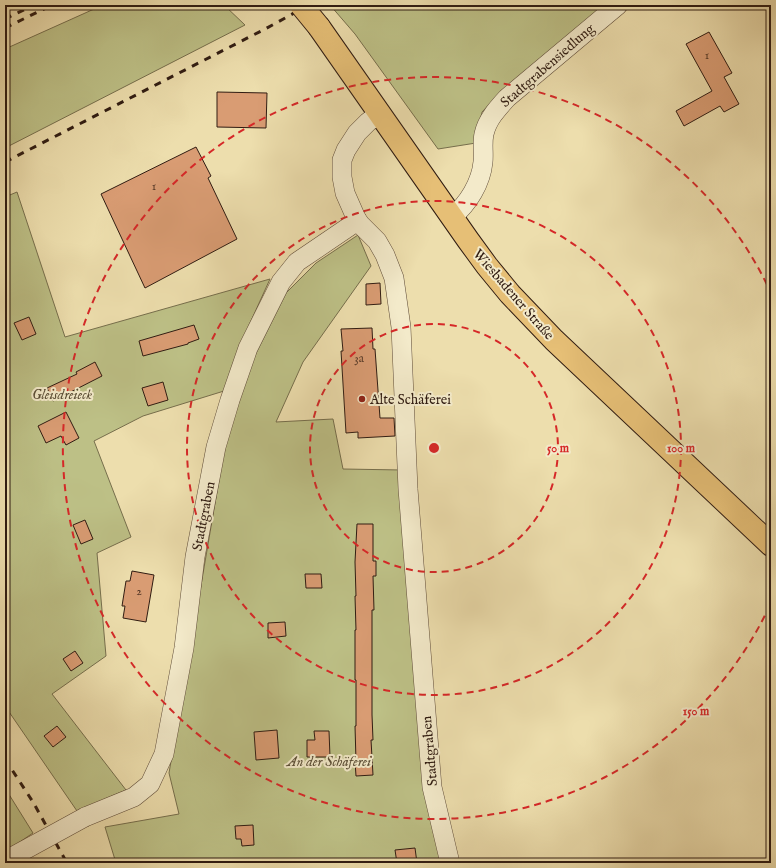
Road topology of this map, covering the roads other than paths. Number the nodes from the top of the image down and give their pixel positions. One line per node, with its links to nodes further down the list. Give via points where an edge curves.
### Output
1 (301, 5): 3 (main road, Wiesbadener Straße, bridge)
2 (618, 5): 4 (street, Stadtgrabensiedlung, via 496,110 488,121 484,134 480,177 464,205)
3 (380, 114): 4 (main road, Wiesbadener Straße); 5 (street, Stadtgraben, via 357,134 342,160 342,178)
4 (452, 217): 6 (main road, Wiesbadener Straße, via 510,294 554,340)
5 (356, 218): 7 (street, Stadtgraben, bridge, via 350,226 297,262 281,282 248,348 216,447 195,557 184,648 164,754 150,784 134,797 85,816); 8 (street, Stadtgraben, via 377,241 394,278 401,327 408,489 432,787)
6 (771, 545)
7 (7, 860)
8 (450, 863)

